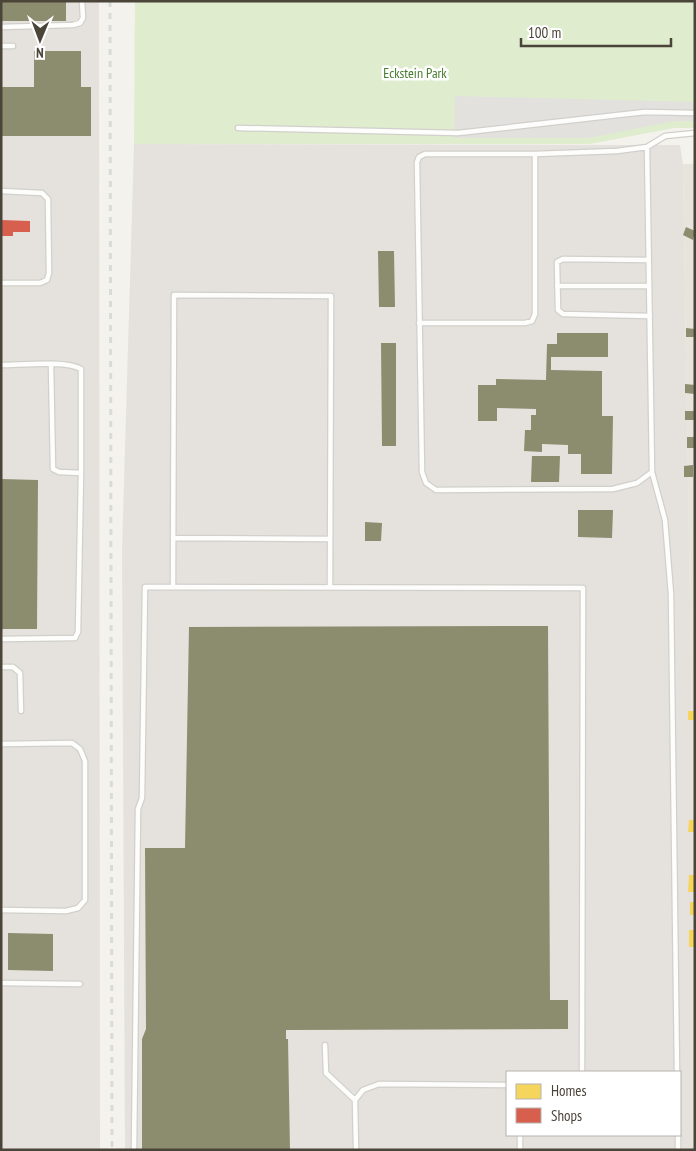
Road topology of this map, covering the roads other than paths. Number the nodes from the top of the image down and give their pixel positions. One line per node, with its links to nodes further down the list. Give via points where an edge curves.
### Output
1 (82, 1): 2 (lane, via 83,18 80,23)
2 (1, 26)
3 (1, 46): 4 (lane)
4 (13, 46)
5 (695, 113): 6 (lane, via 645,112 458,133)
6 (238, 128)
7 (695, 133): 8 (lane, via 665,136)
8 (647, 147): 9 (lane); 11 (lane)
9 (535, 154): 16 (lane, via 536,314 532,321 525,324); 16 (lane, via 426,154 419,157)
10 (1, 191): 12 (lane, via 42,193 48,199 50,273 47,280 40,283)
11 (649, 260): 13 (lane, via 563,258 557,262); 14 (lane)
12 (1, 283)
13 (557, 286): 14 (lane); 15 (lane, via 558,310 563,314)
14 (649, 286): 15 (lane)
15 (650, 316): 19 (lane)
16 (419, 323): 19 (lane, via 422,472 426,483 436,490 613,489 637,483)
17 (1, 365): 18 (lane)
18 (51, 365): 20 (lane, via 53,469); 20 (lane, via 81,369)
19 (652, 472): 34 (lane, via 665,520 671,594)
20 (81, 473): 25 (lane, via 76,638)
21 (173, 538): 22 (lane); 22 (lane, via 174,295 330,296); 23 (lane)
22 (329, 539): 24 (lane)
23 (173, 586): 24 (lane); 39 (lane, via 145,586 142,798 138,809)
24 (330, 587): 33 (lane, via 583,588)
25 (1, 640)
26 (1, 667): 27 (lane, via 13,667 20,673)
27 (21, 710)
28 (1, 744): 29 (lane, via 72,743 80,749 85,761 85,900 78,908 66,911)
29 (1, 910)
30 (1, 983): 31 (lane)
31 (80, 984)
32 (325, 1045): 36 (lane, via 326,1073)
33 (582, 1071)
34 (677, 1071)
35 (506, 1084): 36 (lane, via 379,1084 363,1090)
36 (355, 1100): 40 (lane)
37 (520, 1136): 41 (lane)
38 (678, 1136): 42 (lane)
39 (134, 1150)
40 (356, 1150)
41 (520, 1150)
42 (678, 1150)

